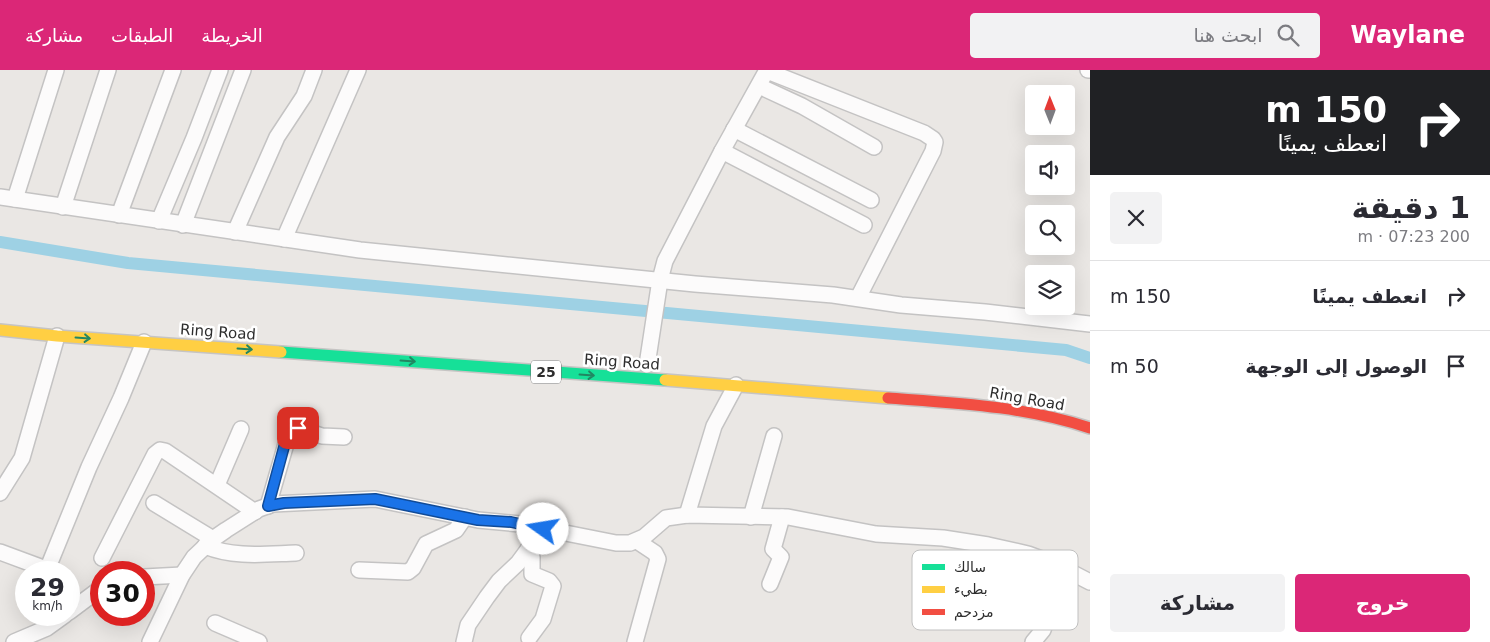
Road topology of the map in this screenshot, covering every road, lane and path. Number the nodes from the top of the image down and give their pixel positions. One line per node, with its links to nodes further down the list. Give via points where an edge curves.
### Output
1 (56, 70): 13 (street)
2 (108, 70): 15 (street)
3 (173, 70): 16 (street)
4 (220, 70): 17 (street)
5 (243, 70): 18 (street)
6 (314, 70): 20 (street, via 304,96 277,137)
7 (358, 70): 21 (street)
8 (767, 71): 9 (street); 23 (street, via 924,134 935,142)
9 (759, 86): 10 (street); 11 (street)
10 (734, 129): 12 (street); 14 (street)
11 (874, 147)
12 (722, 151): 19 (street); 22 (street, via 665,261)
13 (7, 198): 15 (street)
14 (870, 200)
15 (63, 207): 16 (street)
16 (119, 215): 17 (street)
17 (159, 221): 18 (street)
18 (183, 224): 20 (street)
19 (864, 226)
20 (235, 232): 21 (street)
21 (284, 239): 22 (street)
22 (659, 287): 23 (street); 28 (street)
23 (858, 298): 24 (street)
24 (1090, 324)
25 (0, 330): 26 (highway, Ring Road / 25)
26 (57, 336): 27 (highway, Ring Road / 25, one-way to 27); 37 (street, via 22,458)
27 (144, 342): 29 (highway, Ring Road / 25, one-way to 29); 53 (street, via 89,467)
28 (647, 365)
29 (736, 385): 32 (highway, Ring Road / 25, via 986,406 1038,414); 40 (street, via 714,426)
30 (929, 390): 31 (highway, Ring Road)
31 (997, 396)
32 (1090, 428)
33 (241, 429): 36 (street)
34 (774, 436): 41 (street)
35 (344, 438): 39 (street, via 322,436 298,428 290,430)
36 (217, 485): 39 (street); 51 (street, via 165,451 158,451)
37 (0, 493)
38 (154, 503): 46 (street)
39 (262, 509): 42 (street, via 284,503 375,499); 46 (street)
40 (687, 515): 41 (street); 45 (street, via 666,518)
41 (751, 516): 43 (street)
42 (465, 517): 44 (street); 54 (street, via 454,532 426,544 408,572)
43 (782, 517): 48 (street, via 876,534 943,538); 59 (street, via 773,548 781,557)
44 (543, 529): 45 (street, via 607,542); 47 (street)
45 (637, 541): 68 (street, via 655,553 658,559)
46 (209, 543): 50 (street, via 217,551 237,555); 55 (street, via 188,563)
47 (528, 549): 63 (street, via 532,557 532,574 553,586 543,618); 67 (street, via 478,610 466,631)
48 (1010, 550)
49 (0, 552): 52 (street)
50 (296, 553)
51 (102, 558)
52 (24, 561)
53 (55, 561)
54 (359, 570)
55 (182, 574): 56 (street); 65 (street)
56 (155, 576)
57 (1078, 576): 58 (street)
58 (1090, 582)
59 (770, 584)
60 (215, 623): 66 (street)
61 (49, 626): 64 (street)
62 (1042, 630): 69 (street)
63 (529, 638)
64 (14, 642)
65 (150, 642)
66 (259, 642)
67 (464, 642)
68 (635, 642)
69 (1033, 642)

